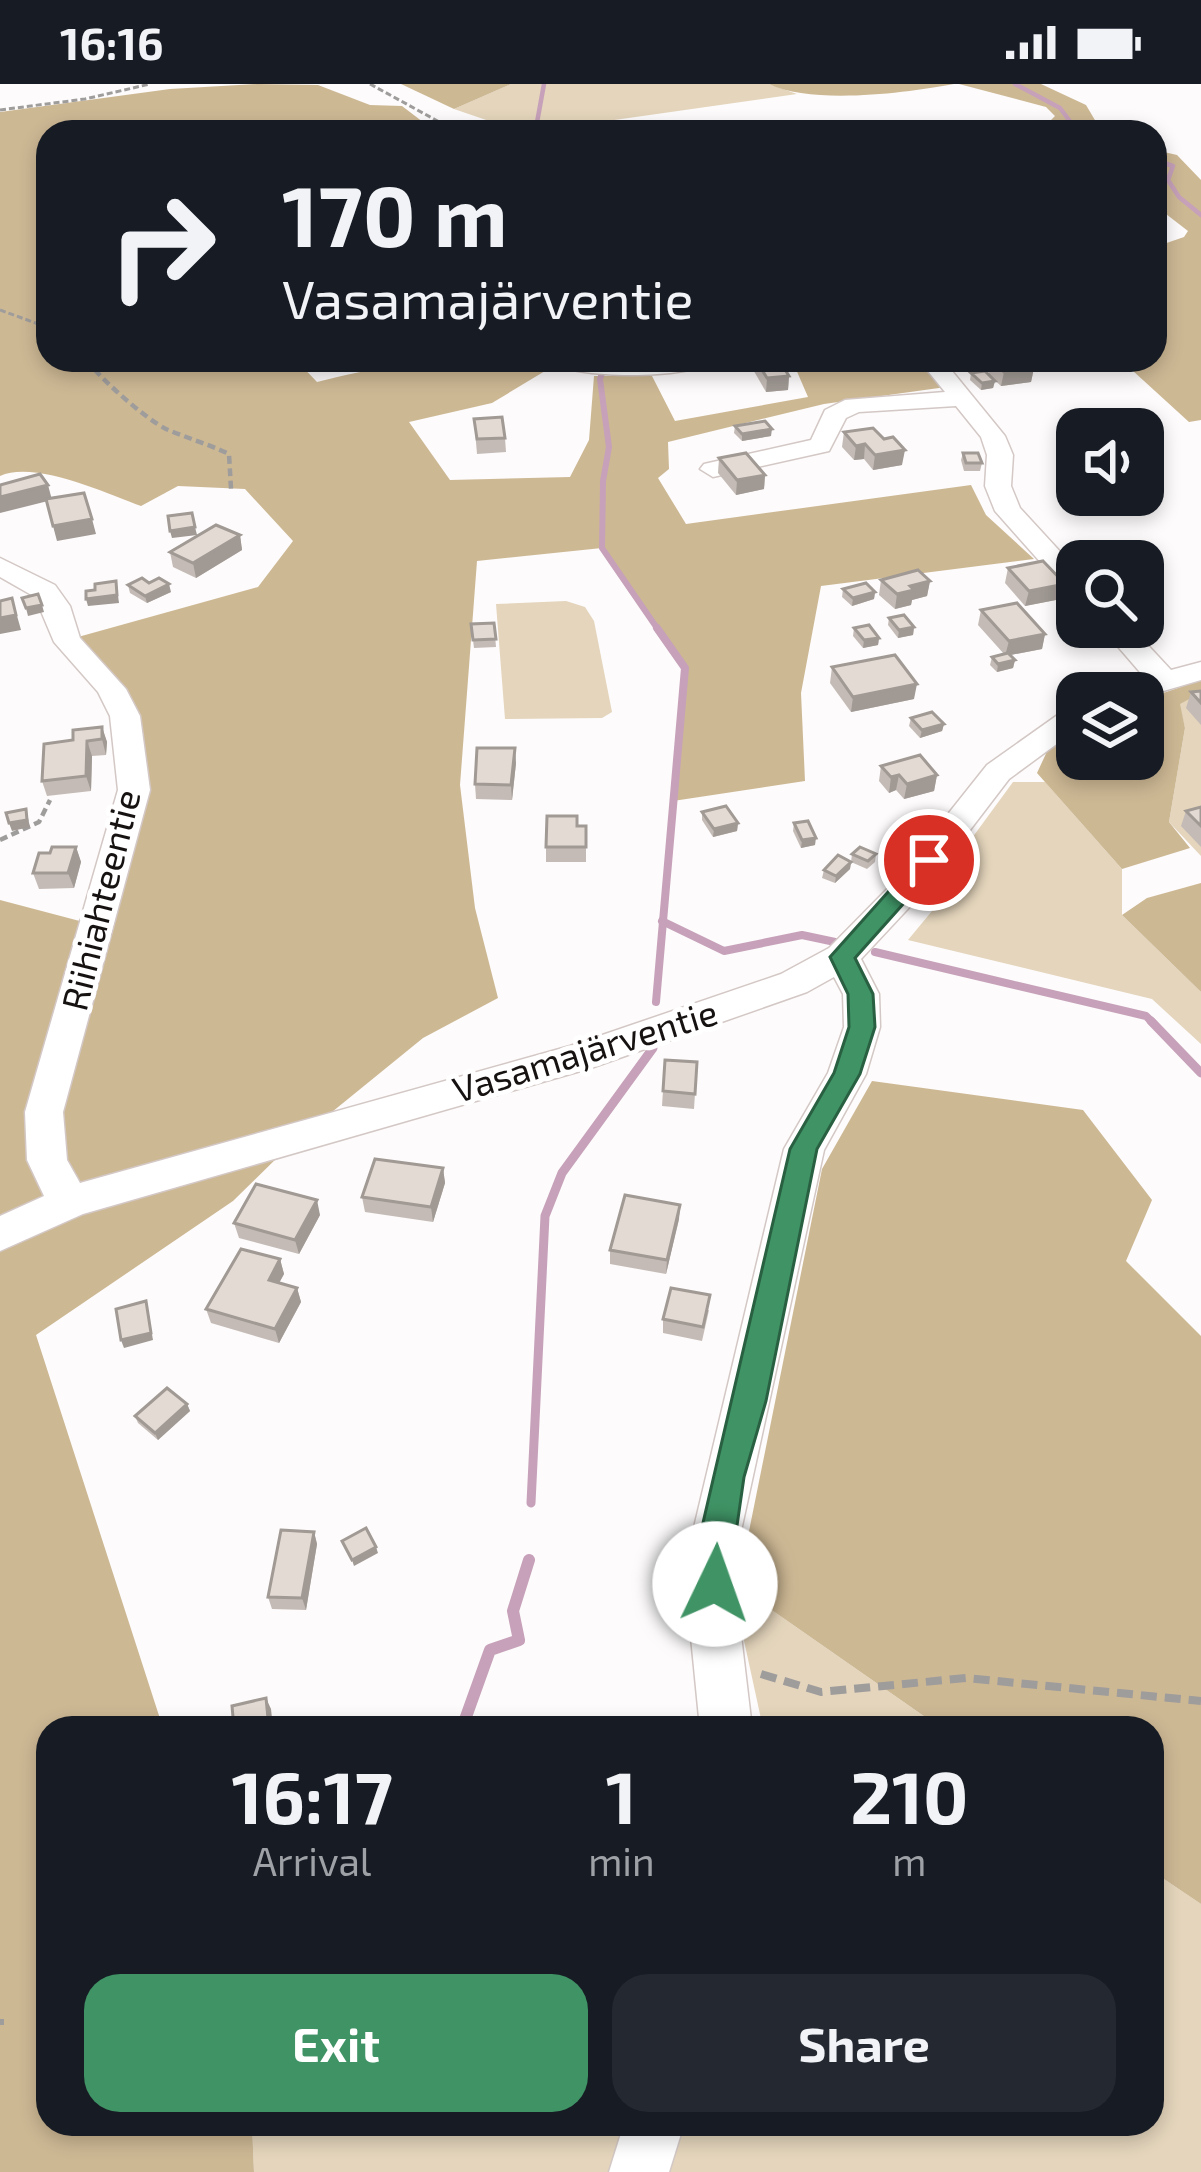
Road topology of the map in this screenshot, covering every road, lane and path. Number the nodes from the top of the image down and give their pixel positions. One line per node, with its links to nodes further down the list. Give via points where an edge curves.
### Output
1 (150, 84): 3 (path)
2 (370, 84): 4 (path)
3 (0, 110)
4 (436, 120)
5 (0, 310): 6 (path)
6 (36, 321)
7 (95, 372): 11 (path, via 164,428 229,454)
8 (940, 372): 9 (street)
9 (961, 398): 10 (street, via 854,405 834,415 820,446); 12 (street, via 993,436 1008,511)
10 (713, 469)
11 (231, 489)
12 (1056, 563)
13 (0, 566): 22 (street, Riihiahteentie, via 45,591 68,642 111,689 124,716 134,790 44,1112 41,1147 50,1178)
14 (1134, 648): 16 (street)
15 (1201, 671): 17 (street)
16 (1157, 672)
17 (1164, 679)
18 (1056, 730): 21 (street, Vasamajärventie, via 998,772)
19 (50, 800): 20 (path, via 41,821)
20 (0, 840)
21 (842, 957): 22 (street, Vasamajärventie, via 794,983 578,1058); 24 (street, via 861,994 862,1027 847,1074 804,1149 728,1477 715,1540)
22 (72, 1201): 23 (street, Vasamajärventie)
23 (0, 1234)
24 (722, 1676): 25 (path, via 768,1674 821,1692 966,1678); 26 (street)
25 (1201, 1702)
26 (725, 1716)
27 (650, 2136): 28 (street)
28 (639, 2172)

